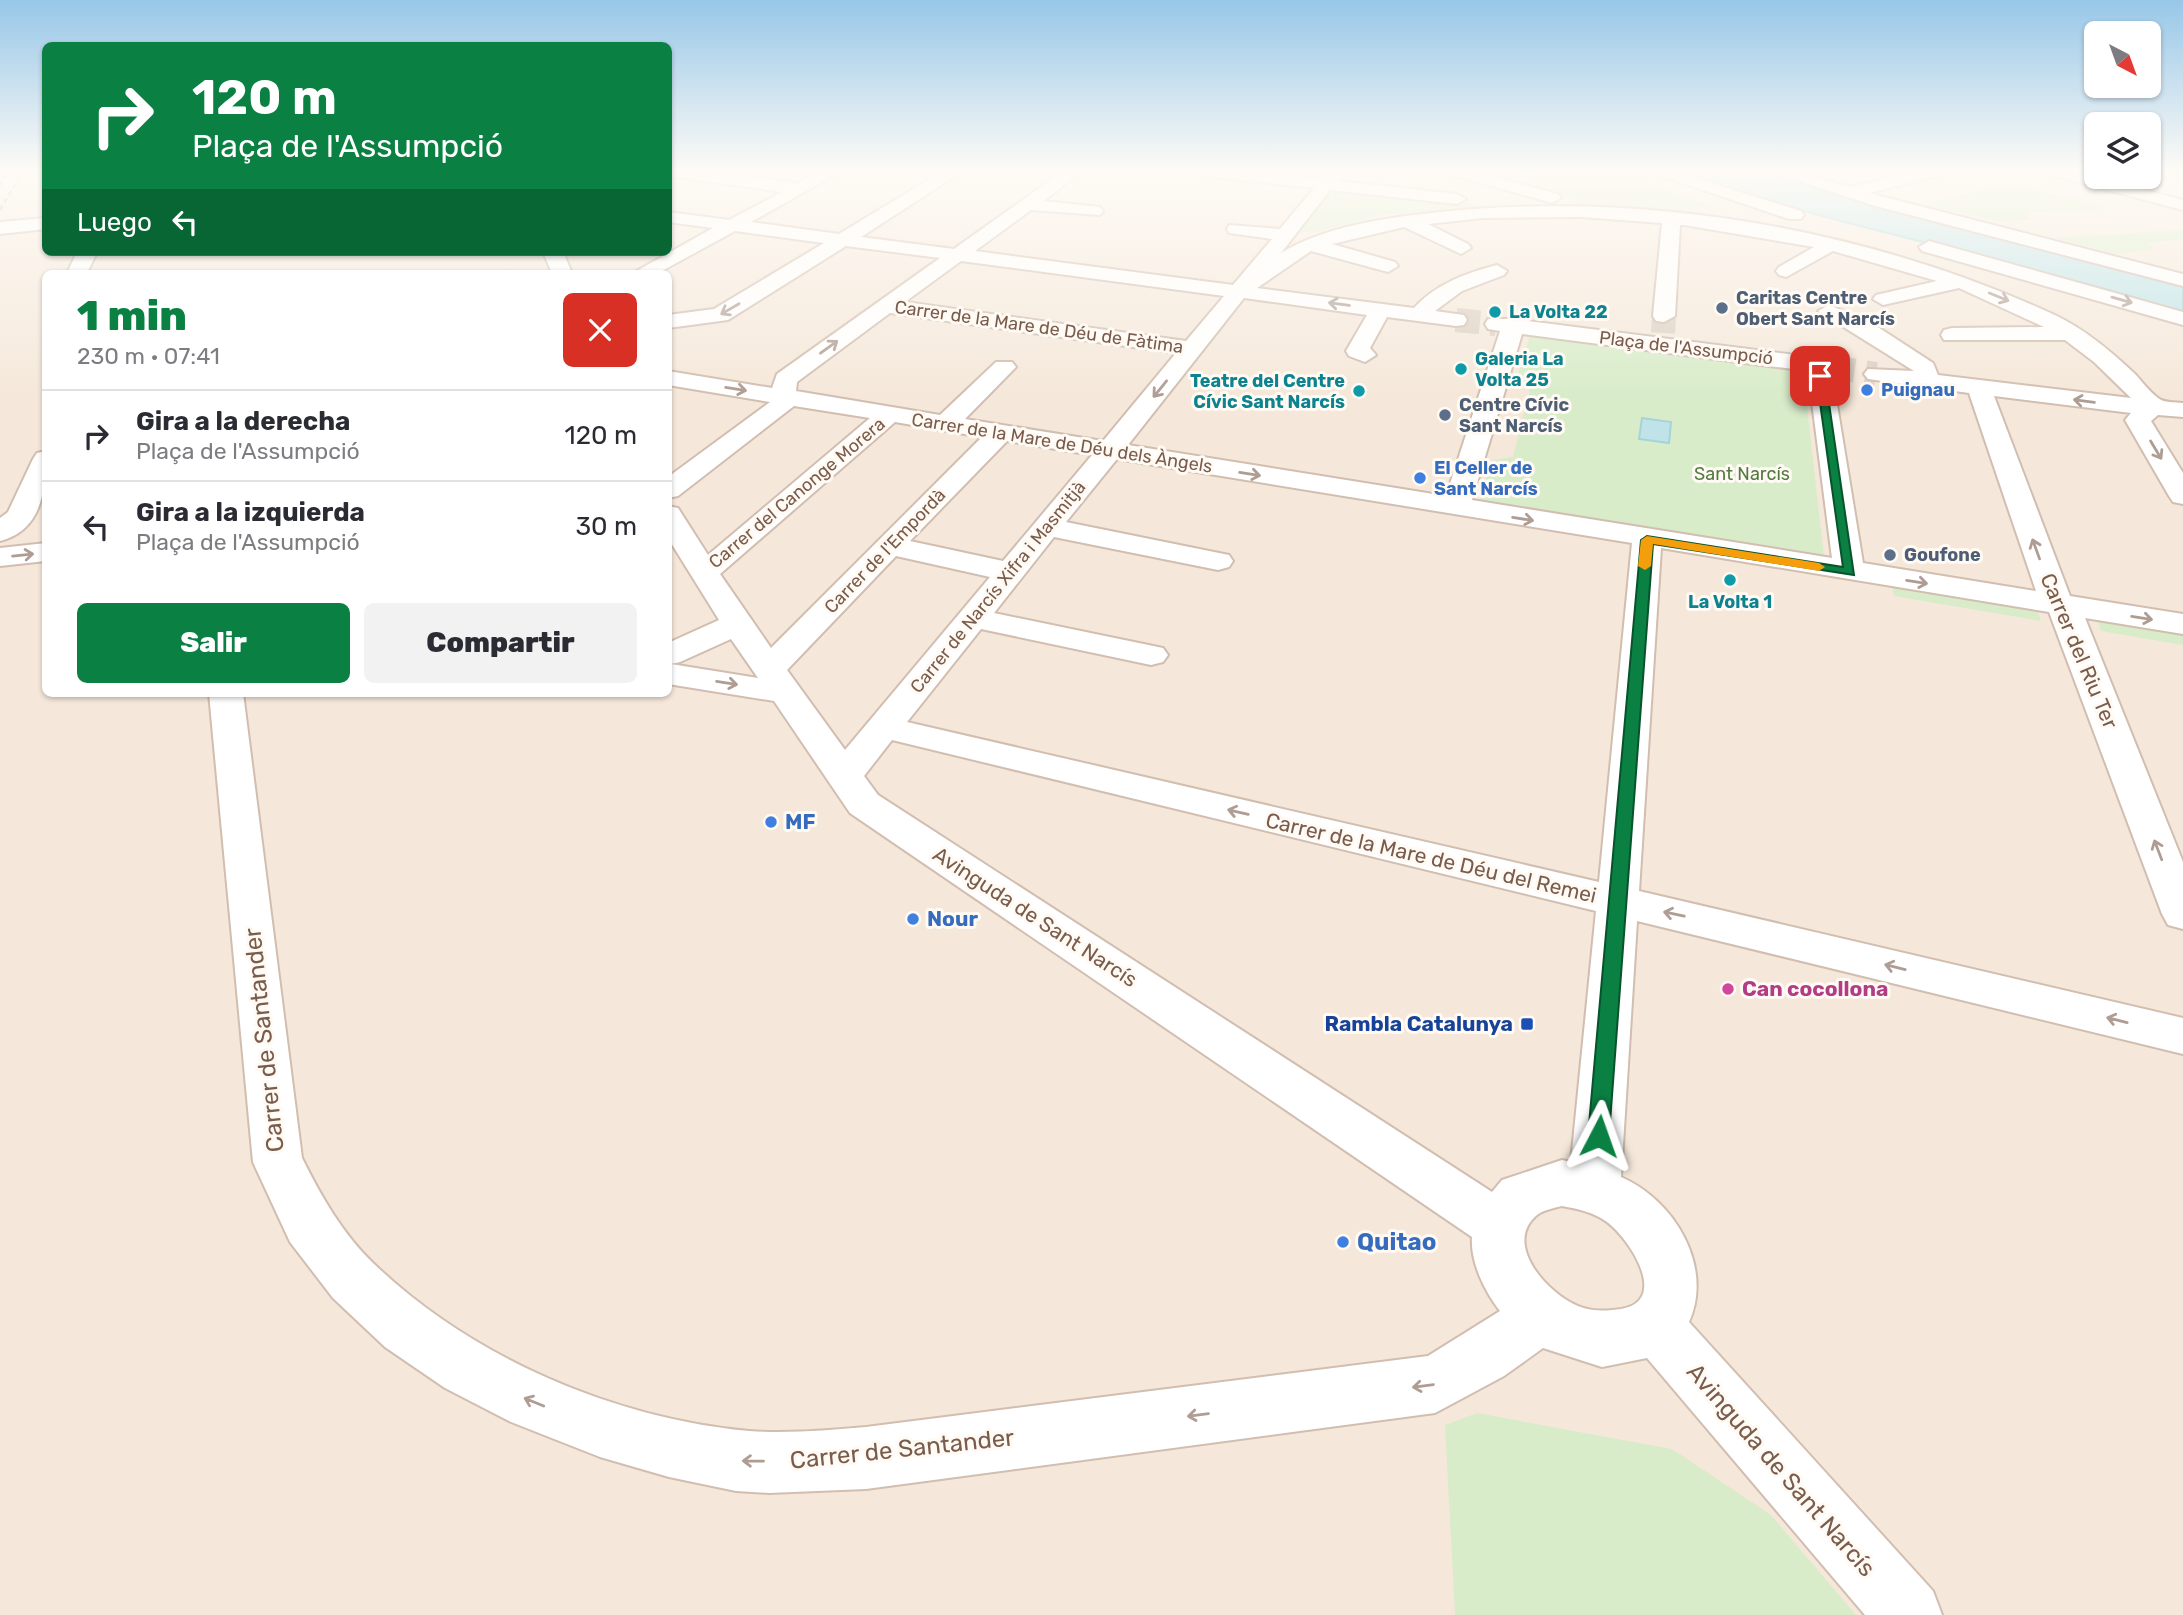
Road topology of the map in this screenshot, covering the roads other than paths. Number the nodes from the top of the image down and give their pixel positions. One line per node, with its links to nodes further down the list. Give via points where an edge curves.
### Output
1 (693, 246): 17 (street)
2 (832, 246): 30 (street, one-way to 30, via 720,315)
3 (899, 246): 15 (street)
4 (968, 246): 15 (street)
5 (1277, 246): 22 (street, Carrer de Narcís Xifra i Masmitjà)
6 (1307, 246): 22 (street)
7 (1320, 246): 16 (street)
8 (1458, 246): 14 (street)
9 (1669, 246): 31 (street)
10 (1829, 246): 19 (street)
11 (1830, 246): 21 (street)
12 (1922, 246): 28 (street, one-way to 28)
13 (2053, 246): 20 (street)
14 (1461, 248)
15 (957, 254): 22 (street); 24 (street)
16 (1388, 265)
17 (649, 270)
18 (1497, 271): 27 (street, via 1456,285)
19 (1786, 271)
20 (2183, 280)
21 (1960, 282): 23 (street); 32 (street, one-way to 32, via 2016,304)
22 (1240, 291): 25 (street, one-way to 22); 34 (street, Carrer de Narcís Xifra i Masmitjà)
23 (1883, 299)
24 (886, 306): 34 (street, Carrer de la Mare de Déu de Fàtima); 41 (street, one-way to 24, via 785,380)
25 (1380, 310): 27 (street); 35 (street)
26 (1829, 311): 39 (street, via 1912,357 1925,368)
27 (1419, 315): 29 (street)
28 (2183, 319)
29 (1456, 320)
30 (672, 321)
31 (1663, 331): 51 (street, Plaça de l'Assumpció, via 1504,325); 62 (street, Plaça de l'Assumpció, via 1825,366)
32 (2070, 333): 33 (street); 42 (street, via 2109,361)
33 (1952, 335)
34 (1193, 349): 47 (street, Carrer de Narcís Xifra i Masmitjà, one-way to 47)
35 (1353, 353)
36 (1004, 367): 45 (street)
37 (1876, 373): 39 (street)
38 (672, 379): 41 (street, Carrer de la Mare de Déu dels Àngels, one-way to 41)
39 (1927, 380): 40 (street)
40 (1979, 387): 42 (street, one-way to 40); 63 (street, Carrer del Riu Ter, one-way to 40)
41 (782, 397): 44 (street, Carrer de la Mare de Déu dels Àngels); 49 (street, via 782,405)
42 (2152, 407): 43 (street); 50 (street, one-way to 50, via 2138,420)
43 (2183, 410)
44 (890, 414): 45 (street, Carrer de la Mare de Déu dels Àngels); 60 (street, Carrer del Canonge Morera)
45 (945, 424): 46 (street, Carrer de la Mare de Déu dels Àngels)
46 (1000, 433): 47 (street, Carrer de la Mare de Déu dels Àngels); 56 (street, Carrer de l'Empordà)
47 (1109, 451): 51 (street, Carrer de la Mare de Déu dels Àngels, one-way to 51); 53 (street, Carrer de Narcís Xifra i Masmitjà)
48 (42, 468): 54 (street, via 20,516)
49 (672, 487)
50 (2183, 496)
51 (1456, 508): 55 (street, one-way to 55)
52 (672, 520): 60 (street, Avinguda de Sant Narcís)
53 (1047, 527): 59 (street); 61 (street, Carrer de Narcís Xifra i Masmitjà)
54 (0, 531)
55 (1647, 540): 62 (street); 74 (street)
56 (891, 545): 61 (street); 70 (street, Carrer de l'Empordà)
57 (42, 552): 58 (street, one-way to 57)
58 (0, 557)
59 (1218, 561)
60 (704, 572): 65 (street, Avinguda de Sant Narcís)
61 (1010, 572): 64 (street, Carrer de Narcís Xifra i Masmitjà)
62 (1850, 572): 63 (street, one-way to 63)
63 (2059, 604): 66 (street, one-way to 66); 75 (street, Carrer del Riu Ter, one-way to 63, via 2069,618)
64 (973, 618): 68 (street); 72 (street, Carrer de Narcís Xifra i Masmitjà)
65 (737, 624): 67 (street); 70 (street, Avinguda de Sant Narcís)
66 (2183, 624)
67 (672, 653)
68 (1151, 655)
69 (672, 674): 70 (street, one-way to 70)
70 (777, 681): 73 (street, Avinguda de Sant Narcís)
71 (226, 697): 79 (street, Carrer de Santander, one-way to 71, via 1435,1384 866,1458 739,1461 657,1443 526,1399 411,1332 360,1290 320,1242 276,1160)
72 (883, 727): 73 (street, Carrer de Narcís Xifra i Masmitjà); 74 (street, Carrer de la Mare de Déu del Remei, one-way to 72)
73 (844, 776): 78 (street, Avinguda de Sant Narcís, via 864,804)
74 (1618, 902): 76 (street, Carrer de la Mare de Déu del Remei, one-way to 74); 77 (street)
75 (2183, 914)
76 (2183, 1037)
77 (1594, 1190): 78 (street, via 1562,1183 1533,1188 1511,1202); 80 (street, via 1642,1219 1664,1250 1672,1283 1670,1298)
78 (1499, 1225): 79 (street, via 1500,1265 1517,1292)
79 (1541, 1316): 80 (street, via 1571,1332 1603,1339 1632,1336)
80 (1654, 1324): 81 (street, Avinguda de Sant Narcís)
81 (1909, 1615)

